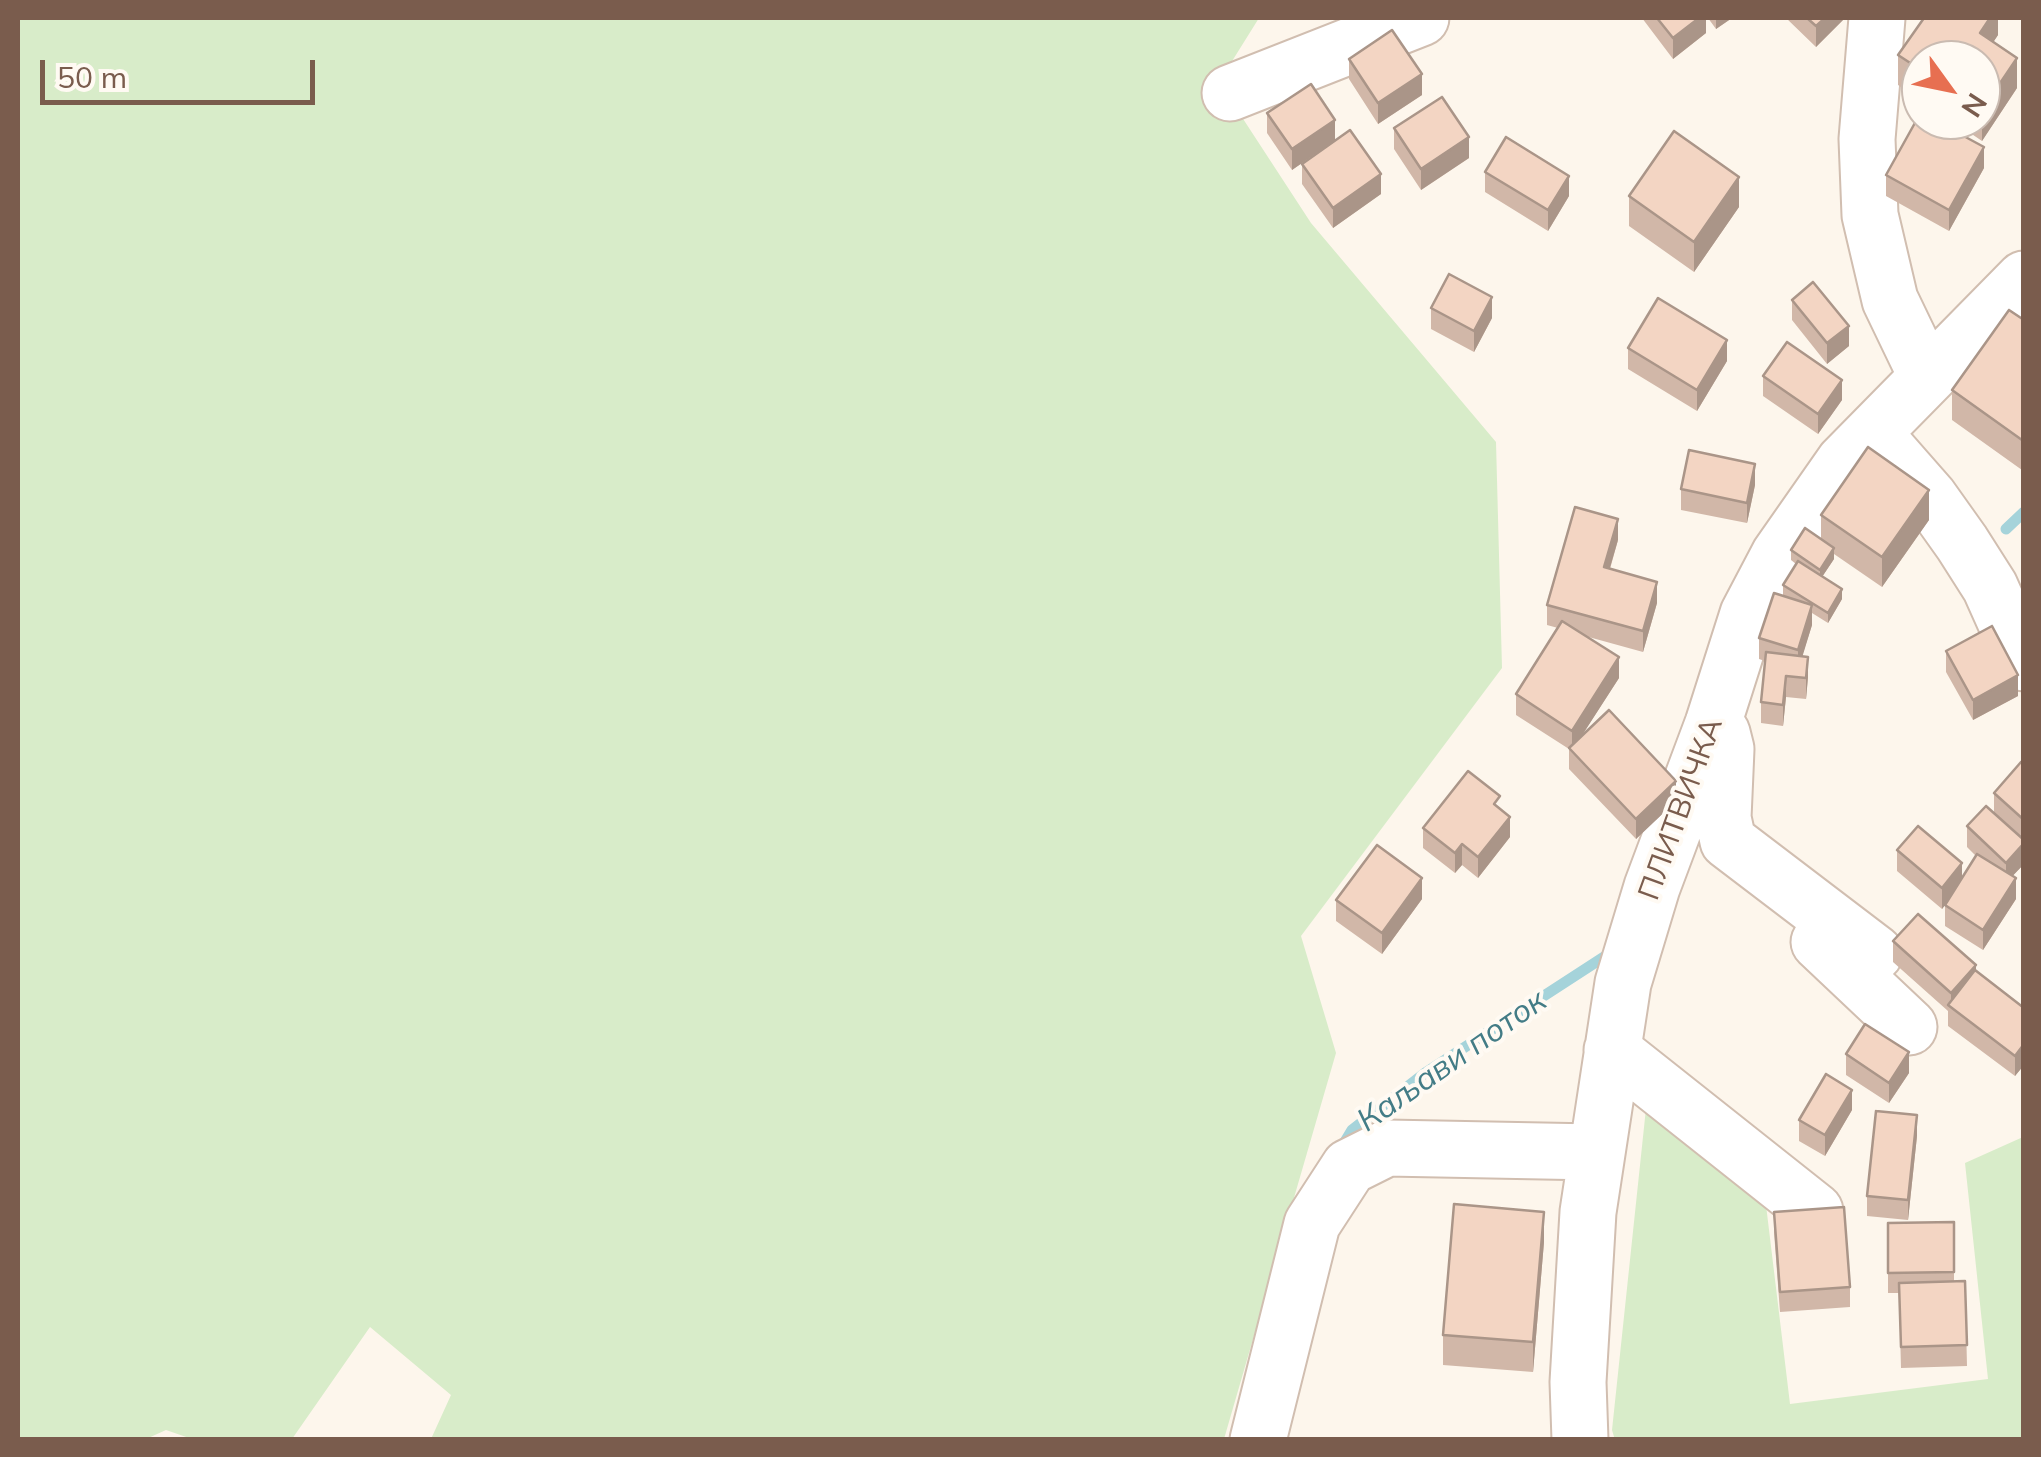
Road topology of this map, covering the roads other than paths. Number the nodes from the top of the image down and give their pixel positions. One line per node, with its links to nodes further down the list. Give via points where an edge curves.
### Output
1 (1421, 18): 3 (street)
2 (1878, 18): 5 (street, via 1866,139 1870,215 1890,300)
3 (1230, 92)
4 (2024, 278): 5 (street, ПЛИТВИЧКА)
5 (1927, 377): 6 (street, ПЛИТВИЧКА)
6 (1873, 432): 7 (street, via 1962,543); 8 (street, ПЛИТВИЧКА, via 1779,554 1748,614)
7 (2024, 663)
8 (1713, 724): 9 (street, via 1726,749); 12 (street, ПЛИТВИЧКА, via 1635,940)
9 (1728, 841): 10 (street); 11 (street, via 1738,867)
10 (1874, 953)
11 (1909, 1026)
12 (1612, 1050): 13 (street, ПЛИТВИЧКА); 14 (street)
13 (1596, 1152): 15 (street, via 1386,1148 1349,1167 1312,1224); 16 (street, ПЛИТВИЧКА, via 1578,1382)
14 (1815, 1211)
15 (1258, 1440)
16 (1580, 1440)

